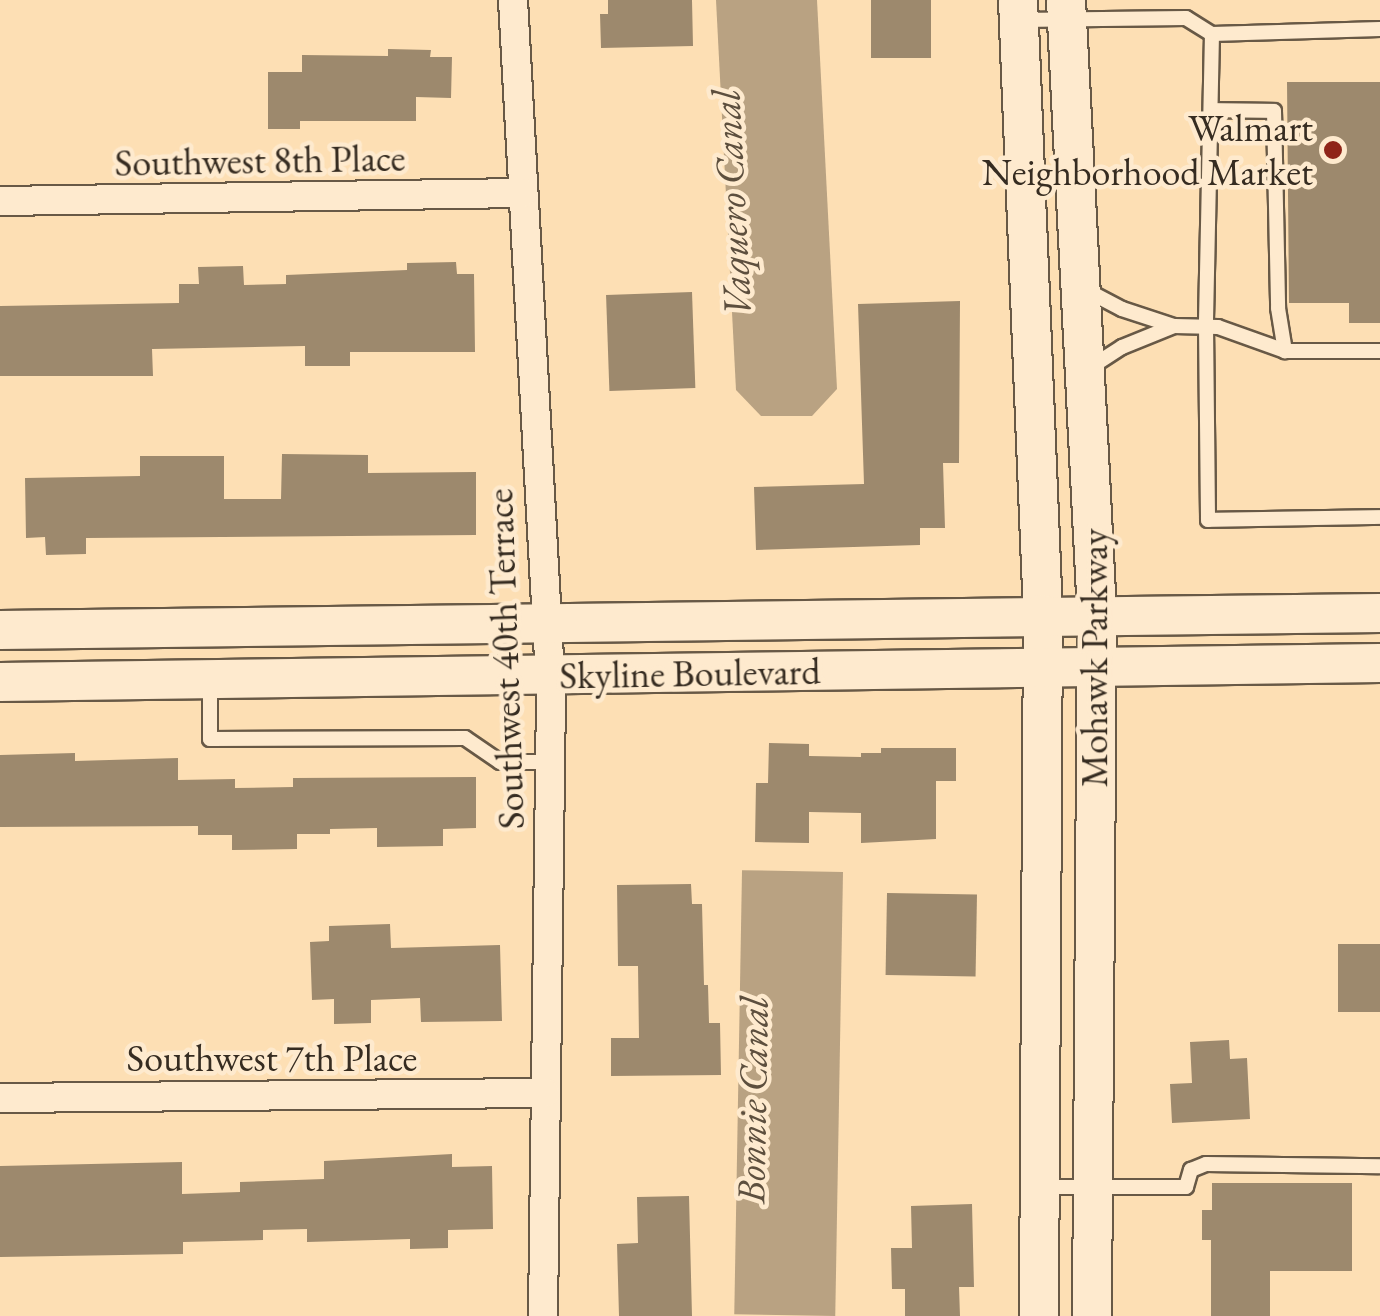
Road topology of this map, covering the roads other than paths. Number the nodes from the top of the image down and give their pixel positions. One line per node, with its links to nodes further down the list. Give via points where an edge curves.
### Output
1 (513, 0): 7 (street, Southwest 40th Terrace)
2 (1018, 10): 3 (lane); 17 (street, Mohawk Parkway)
3 (1067, 10): 5 (lane, via 1186,18); 9 (street, Mohawk Parkway)
4 (1380, 29): 5 (lane)
5 (1212, 34): 6 (lane)
6 (1211, 110): 10 (lane); 12 (lane, via 1274,111 1278,308)
7 (522, 193): 8 (street, Southwest 8th Place); 19 (street, Southwest 40th Terrace)
8 (0, 201)
9 (1081, 287): 11 (lane); 14 (street, Mohawk Parkway)
10 (1206, 325): 11 (lane); 12 (lane); 15 (lane, via 1208,520)
11 (1174, 326): 14 (lane)
12 (1285, 351): 13 (lane)
13 (1380, 351)
14 (1085, 371): 18 (street, Mohawk Parkway)
15 (1380, 518)
16 (1380, 613): 18 (street, Skyline Boulevard)
17 (1043, 614): 18 (street, Skyline Boulevard); 19 (street, Skyline Boulevard); 23 (street, Mohawk Parkway)
18 (1097, 614): 22 (street, Mohawk Parkway)
19 (547, 620): 20 (street, Skyline Boulevard); 24 (street, Southwest 40th Terrace)
20 (0, 630)
21 (1380, 663): 22 (street, Skyline Boulevard)
22 (1097, 665): 23 (street, Skyline Boulevard); 32 (street, Mohawk Parkway)
23 (1042, 666): 24 (street, Skyline Boulevard); 31 (street, Mohawk Parkway)
24 (550, 675): 25 (street, Skyline Boulevard); 27 (street, Southwest 40th Terrace)
25 (210, 679): 26 (street, Skyline Boulevard); 27 (lane, via 210,739 465,738 500,762)
26 (0, 682)
27 (550, 762): 28 (street, Southwest 40th Terrace)
28 (545, 1093): 29 (street, Southwest 7th Place); 33 (street, Southwest 40th Terrace)
29 (0, 1098)
30 (1380, 1166): 32 (lane, via 1206,1164 1191,1170 1186,1187)
31 (1040, 1187): 32 (lane); 34 (street, Mohawk Parkway)
32 (1094, 1187): 35 (street, Mohawk Parkway)
33 (543, 1316)
34 (1038, 1316)
35 (1092, 1316)

